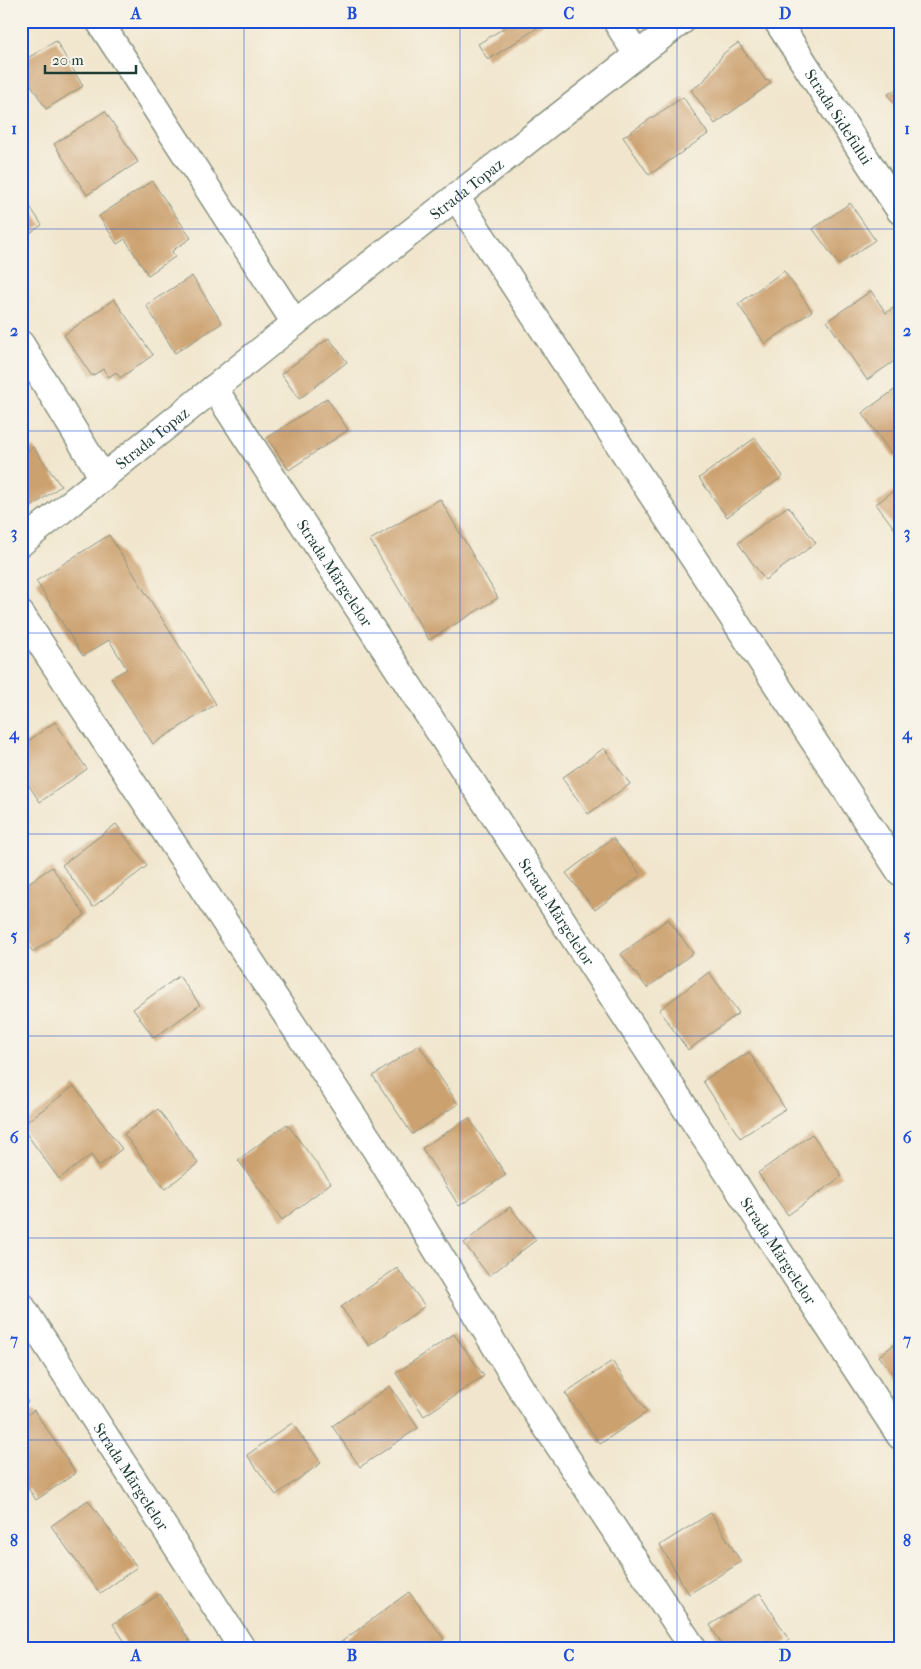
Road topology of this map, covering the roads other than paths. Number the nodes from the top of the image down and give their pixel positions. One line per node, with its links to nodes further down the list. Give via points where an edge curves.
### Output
1 (99, 21): 8 (street)
2 (616, 21): 5 (street)
3 (682, 21): 5 (street, Strada Topaz)
4 (777, 21): 7 (street, Strada Sidefului)
5 (637, 55): 6 (street, Strada Topaz)
6 (456, 197): 8 (street, Strada Topaz); 14 (street)
7 (900, 211)
8 (295, 323): 10 (street, Strada Topaz)
9 (21, 344): 11 (street, Strada Topaz)
10 (214, 388): 11 (street, Strada Topaz); 16 (street, Strada Mărgelelor)
11 (103, 478): 12 (street, Strada Topaz)
12 (21, 543)
13 (21, 614): 18 (street, via 374,1150 525,1395)
14 (900, 872)
15 (21, 1305): 17 (street, Strada Mărgelelor)
16 (900, 1436)
17 (242, 1648)
18 (693, 1648)

